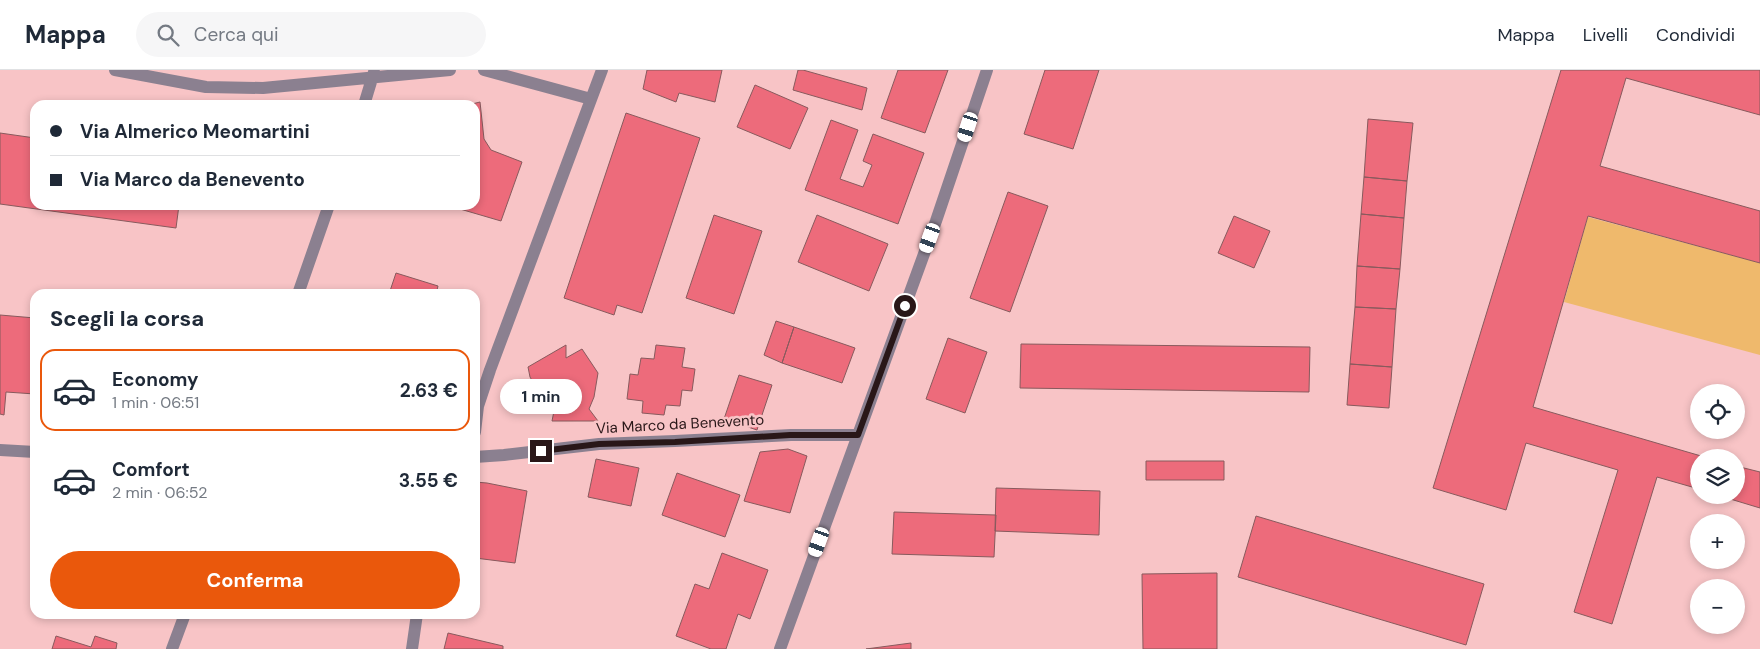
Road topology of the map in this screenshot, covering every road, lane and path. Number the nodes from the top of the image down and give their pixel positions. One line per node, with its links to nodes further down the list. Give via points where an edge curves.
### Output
1 (115, 70): 6 (street, via 206,87 263,88)
2 (450, 70): 6 (street)
3 (484, 70): 7 (street)
4 (602, 70): 7 (street)
5 (987, 70): 12 (street)
6 (374, 74): 8 (street)
7 (591, 99): 11 (street)
8 (366, 100)
9 (327, 210): 10 (street)
10 (300, 289)
11 (480, 400)
12 (858, 435): 15 (street, Via Marco da Benevento, via 599,444); 20 (street)
13 (0, 450): 14 (street)
14 (30, 452)
15 (480, 457)
16 (183, 619): 18 (street)
17 (416, 619): 19 (street)
18 (172, 649)
19 (412, 649)
20 (780, 649)

